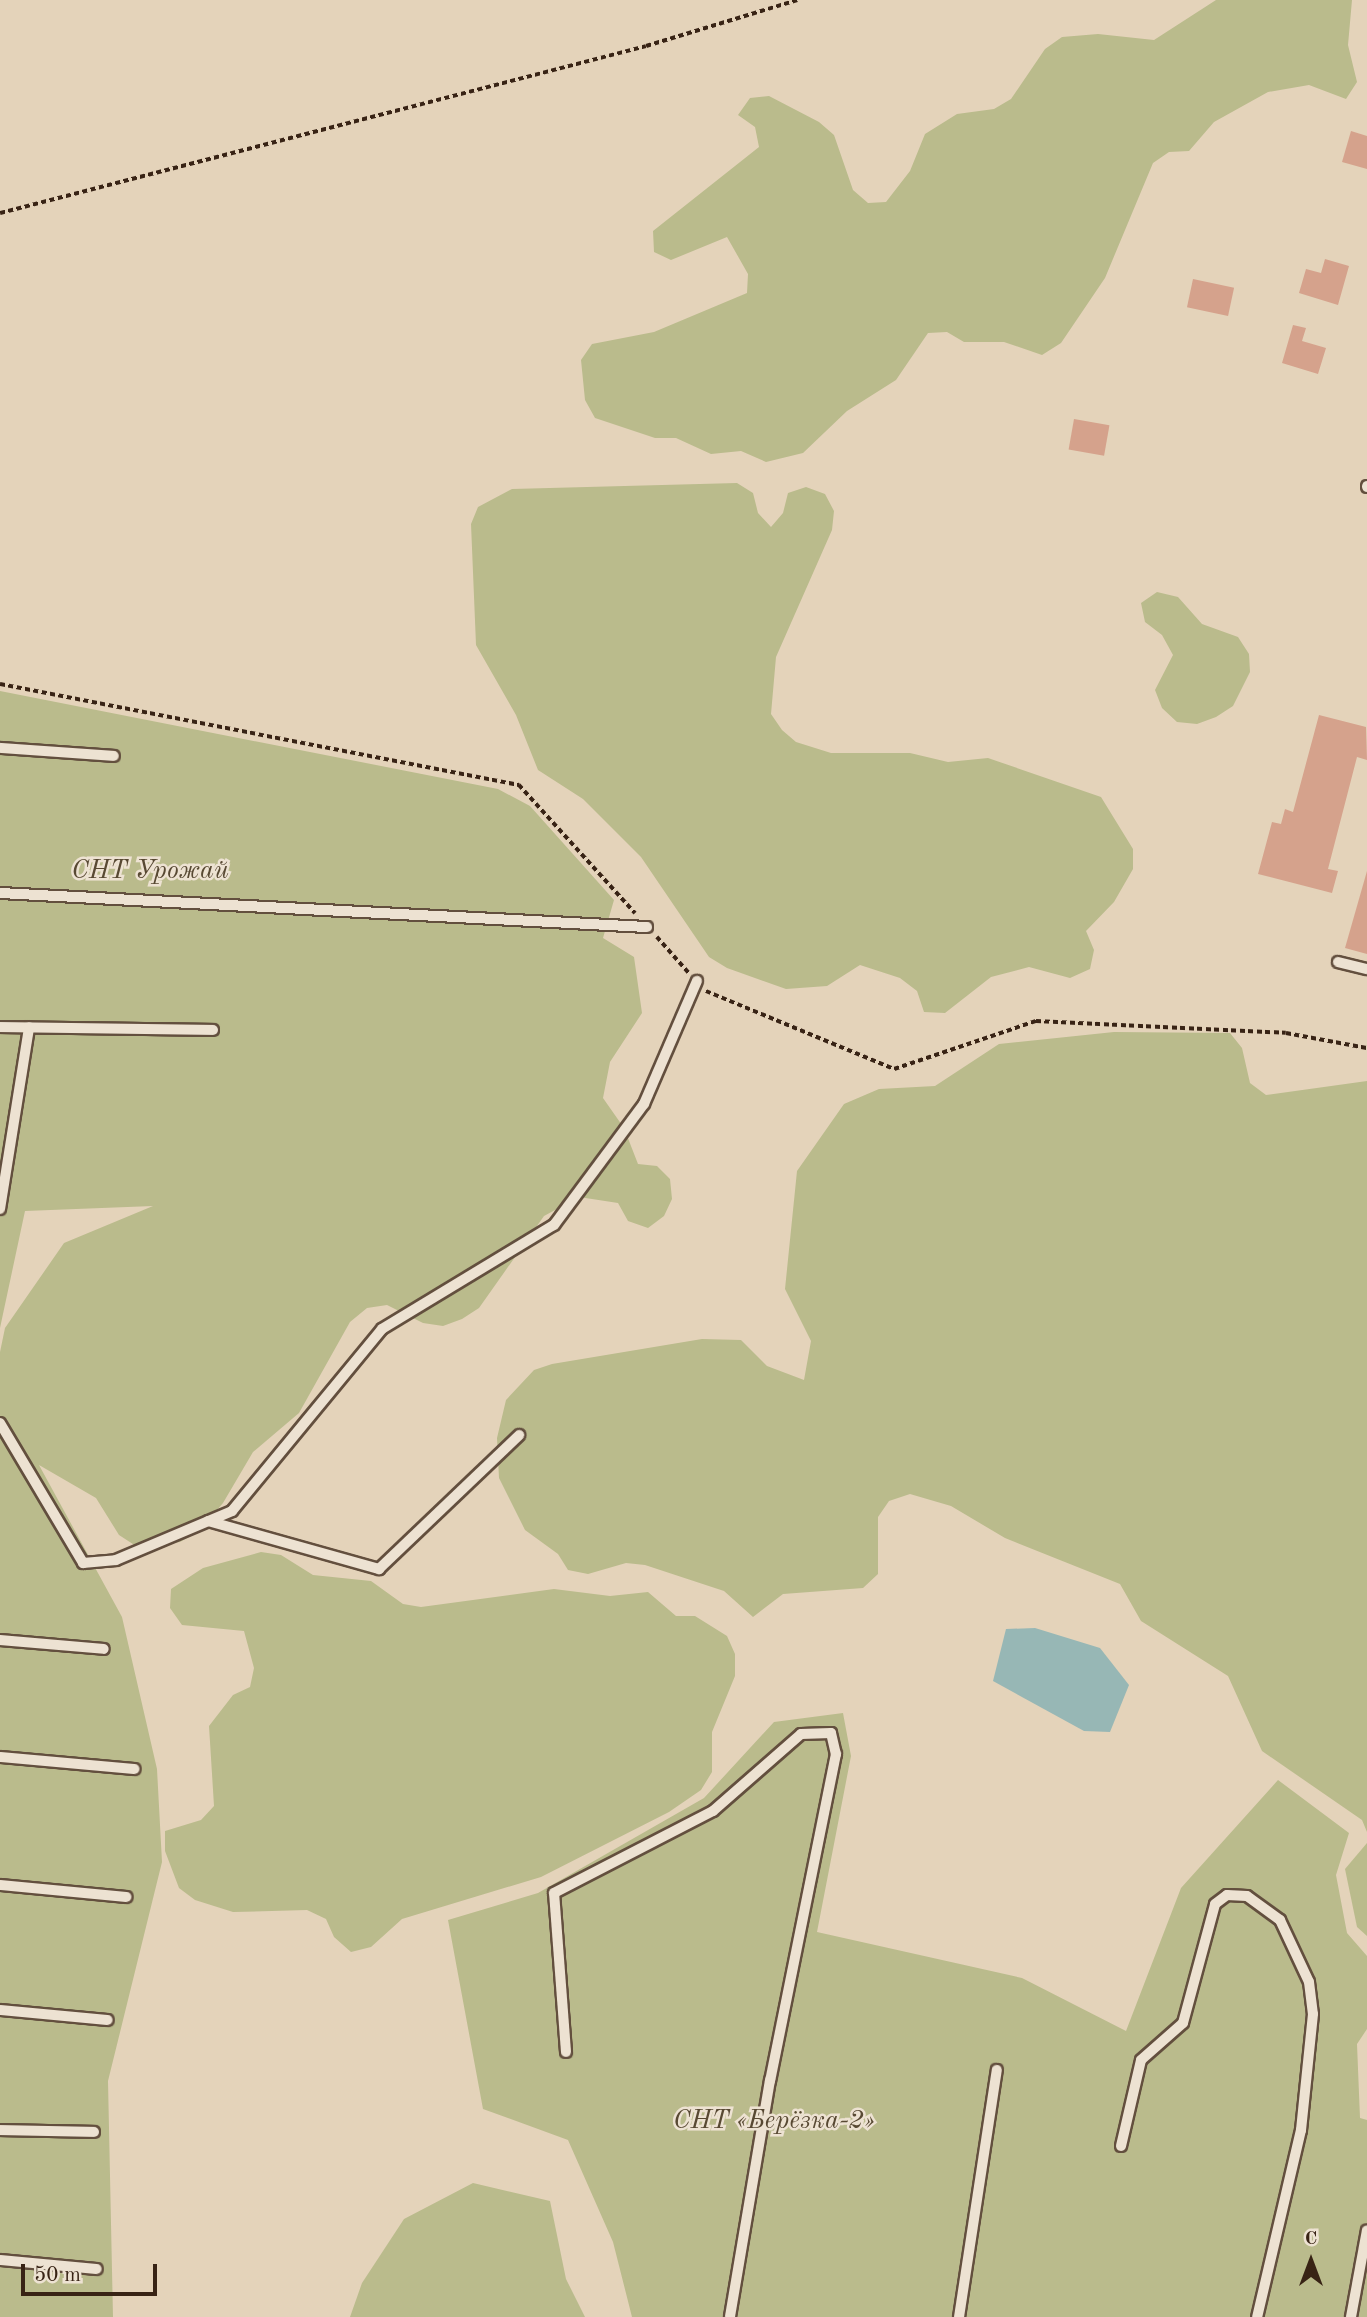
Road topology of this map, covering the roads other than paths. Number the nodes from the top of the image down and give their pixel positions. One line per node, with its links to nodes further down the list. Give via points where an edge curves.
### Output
1 (0, 748): 2 (lane)
2 (114, 756)
3 (0, 892): 4 (lane)
4 (647, 927)
5 (1338, 962): 6 (lane)
6 (1367, 969)
7 (697, 981): 14 (lane, via 644,1104 554,1225 382,1329 232,1511)
8 (0, 1027): 9 (lane)
9 (29, 1027): 10 (lane); 11 (lane)
10 (214, 1030)
11 (0, 1209)
12 (0, 1423): 14 (lane, via 83,1563 116,1560)
13 (519, 1435): 14 (lane, via 379,1569)
14 (208, 1521)
15 (0, 1640): 16 (lane)
16 (104, 1649)
17 (0, 1757): 18 (lane)
18 (134, 1769)
19 (0, 1885): 20 (lane)
20 (126, 1897)
21 (0, 2010): 22 (lane)
22 (108, 2020)
23 (566, 2052): 31 (lane, via 554,1894 713,1811 801,1734 831,1733 836,1754 770,2080)
24 (997, 2070): 32 (lane)
25 (0, 2130): 26 (lane)
26 (94, 2132)
27 (1121, 2146): 33 (lane, via 1141,2060 1183,2023 1215,1904 1227,1895 1247,1896 1280,1920 1309,1982 1312,2014 1301,2130)
28 (1367, 2230): 34 (lane)
29 (0, 2260): 30 (lane)
30 (97, 2269)
31 (730, 2317)
32 (959, 2317)
33 (1257, 2317)
34 (1351, 2317)

